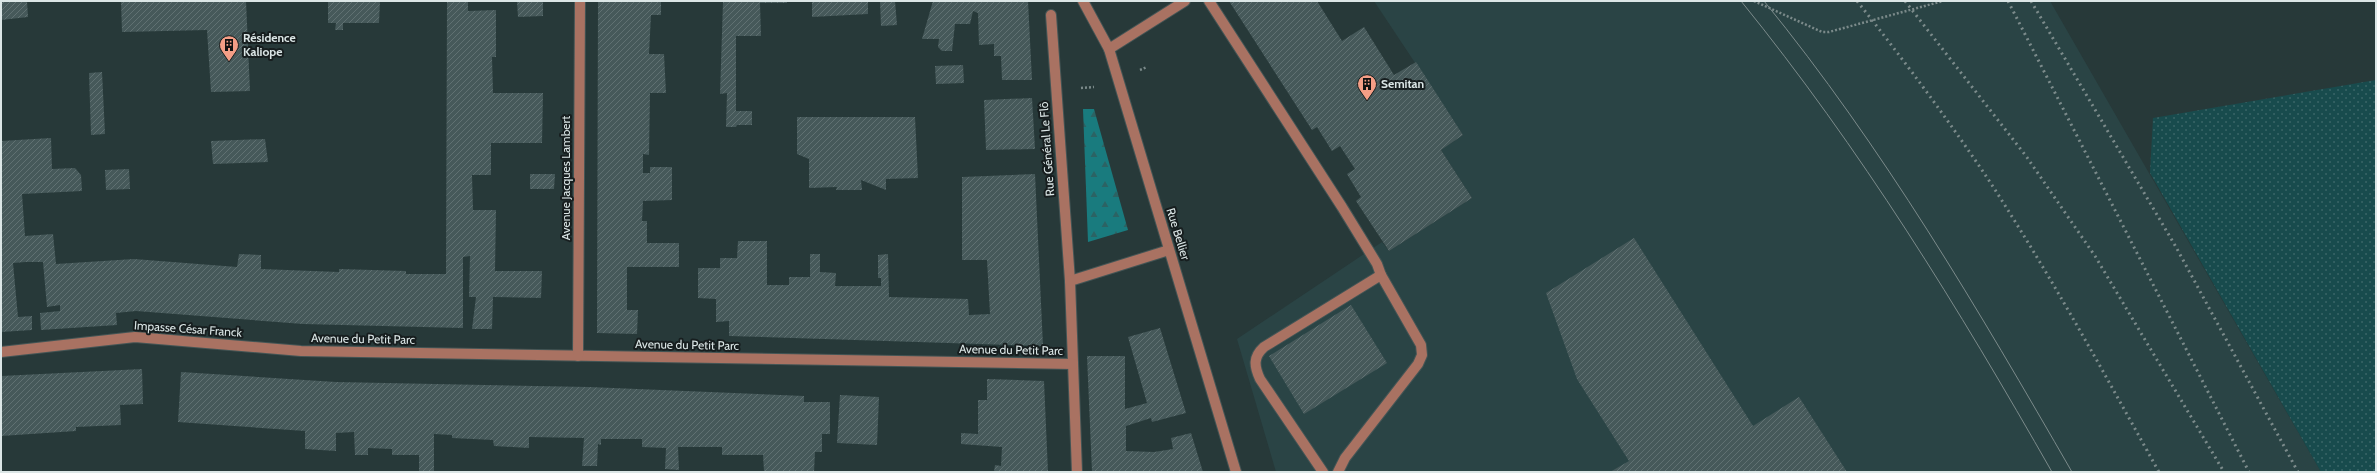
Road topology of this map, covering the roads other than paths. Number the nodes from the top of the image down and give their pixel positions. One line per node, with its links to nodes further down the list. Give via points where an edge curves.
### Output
1 (580, 1): 12 (street, Avenue Jacques Lambert)
2 (1185, 1): 6 (street)
3 (1209, 1): 8 (street, via 1342,206)
4 (1085, 3): 6 (street, Rue Bellier)
5 (1051, 15): 9 (street, Rue Général Le Flô)
6 (1109, 49): 7 (street, Rue Bellier)
7 (1170, 250): 9 (street); 15 (street, Rue Bellier)
8 (1382, 275): 16 (street, via 1264,347 1255,358 1260,379); 17 (street, via 1419,340 1422,355 1418,364 1345,458)
9 (1070, 281): 13 (street, Rue Général Le Flô)
10 (301, 351): 11 (street, Impasse César Franck, via 135,337); 12 (street, Avenue du Petit Parc)
11 (1, 352)
12 (578, 356): 13 (street, Avenue du Petit Parc)
13 (1073, 364): 14 (street, Rue Général Le Flô)
14 (1077, 472)
15 (1236, 472)
16 (1323, 472)
17 (1338, 472)

